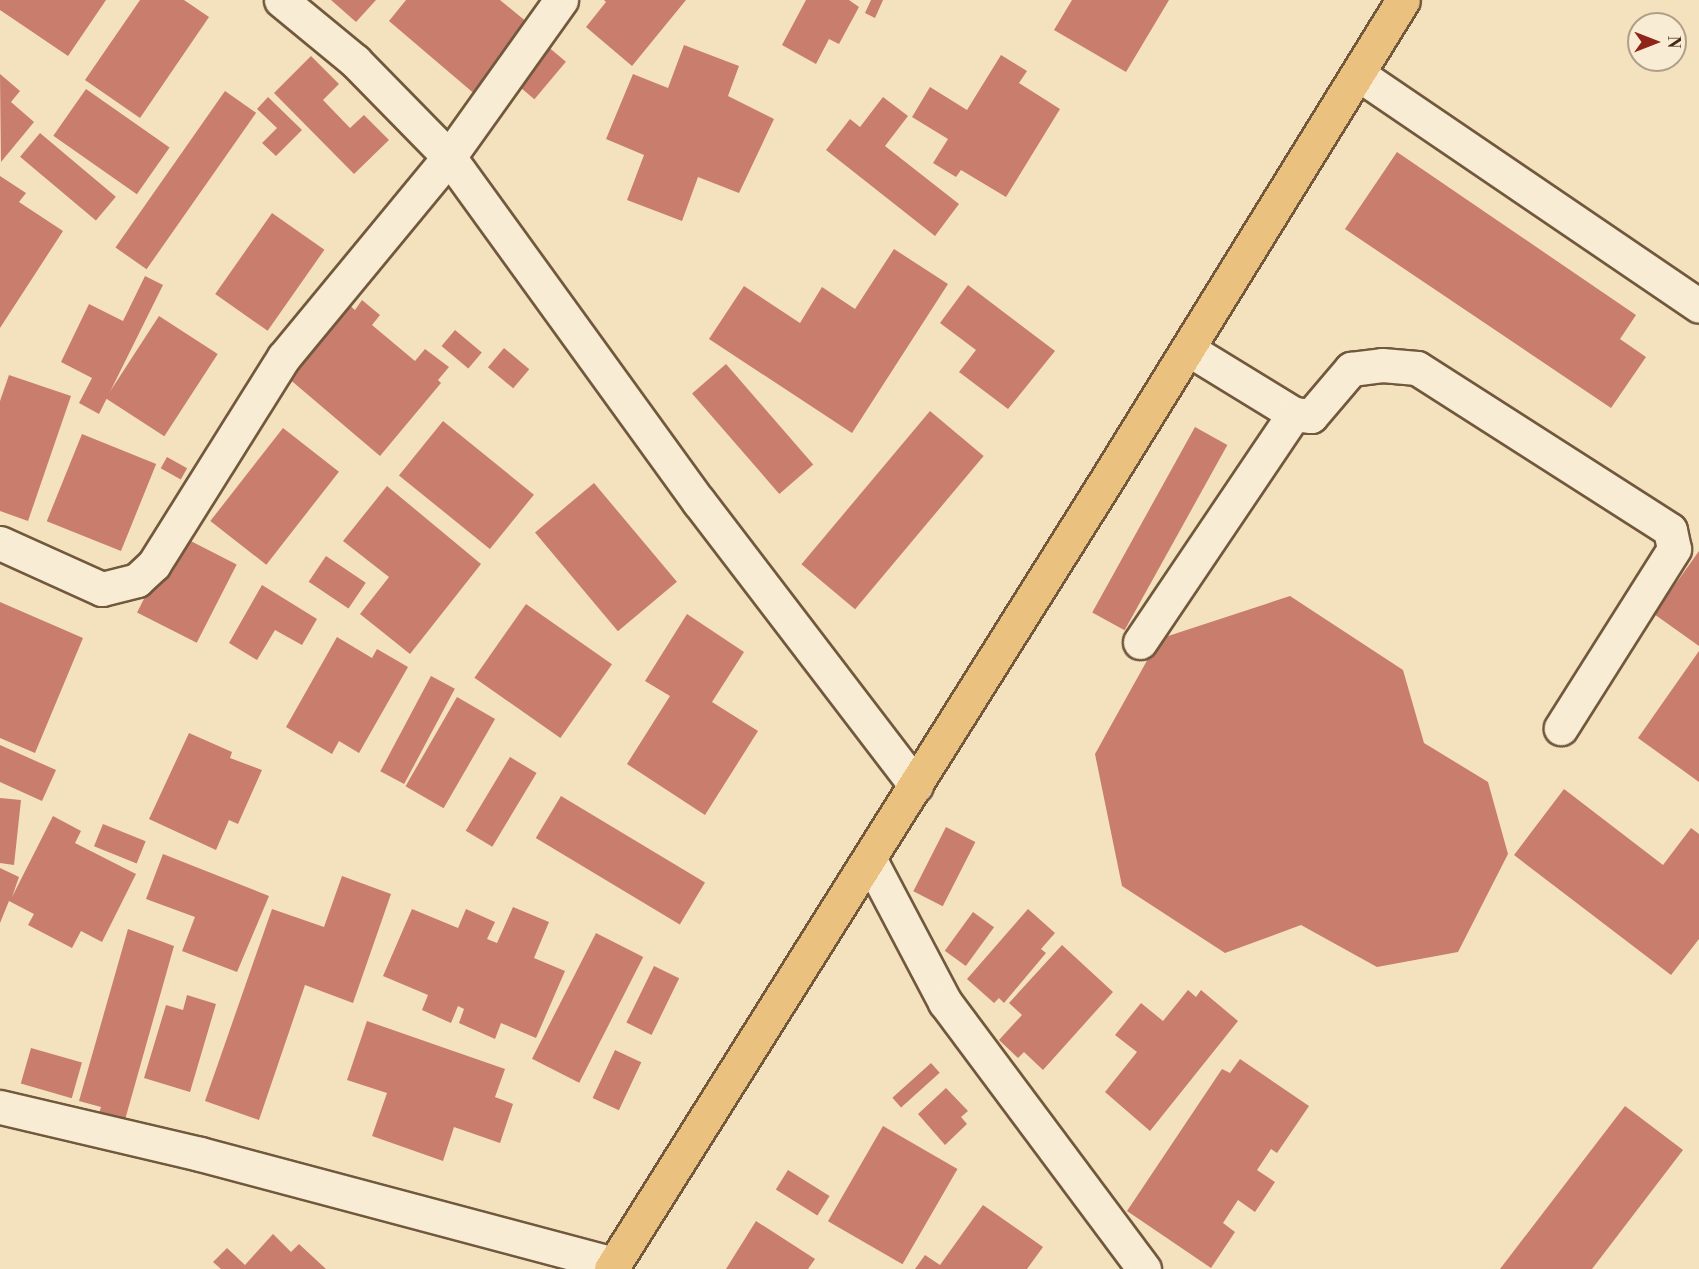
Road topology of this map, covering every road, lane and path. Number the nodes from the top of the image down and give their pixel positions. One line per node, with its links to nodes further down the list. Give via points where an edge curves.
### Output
1 (281, 0): 5 (street, via 355,61)
2 (561, 0): 5 (street)
3 (1403, 0): 4 (main road)
4 (1358, 74): 6 (street); 7 (main road)
5 (448, 157): 9 (street, via 284,357 154,564 137,580 102,589); 12 (street, via 699,502)
6 (1699, 306)
7 (1188, 349): 8 (street); 12 (main road)
8 (1294, 414): 10 (street); 11 (street, via 1311,416 1351,369 1383,365 1417,368 1670,530 1674,549)
9 (0, 543)
10 (1140, 642)
11 (1561, 728)
12 (916, 786): 13 (main road)
13 (870, 860): 15 (main road); 16 (street, via 945,1002)
14 (0, 1107): 15 (street, via 200,1154)
15 (613, 1266)
16 (1144, 1269)

